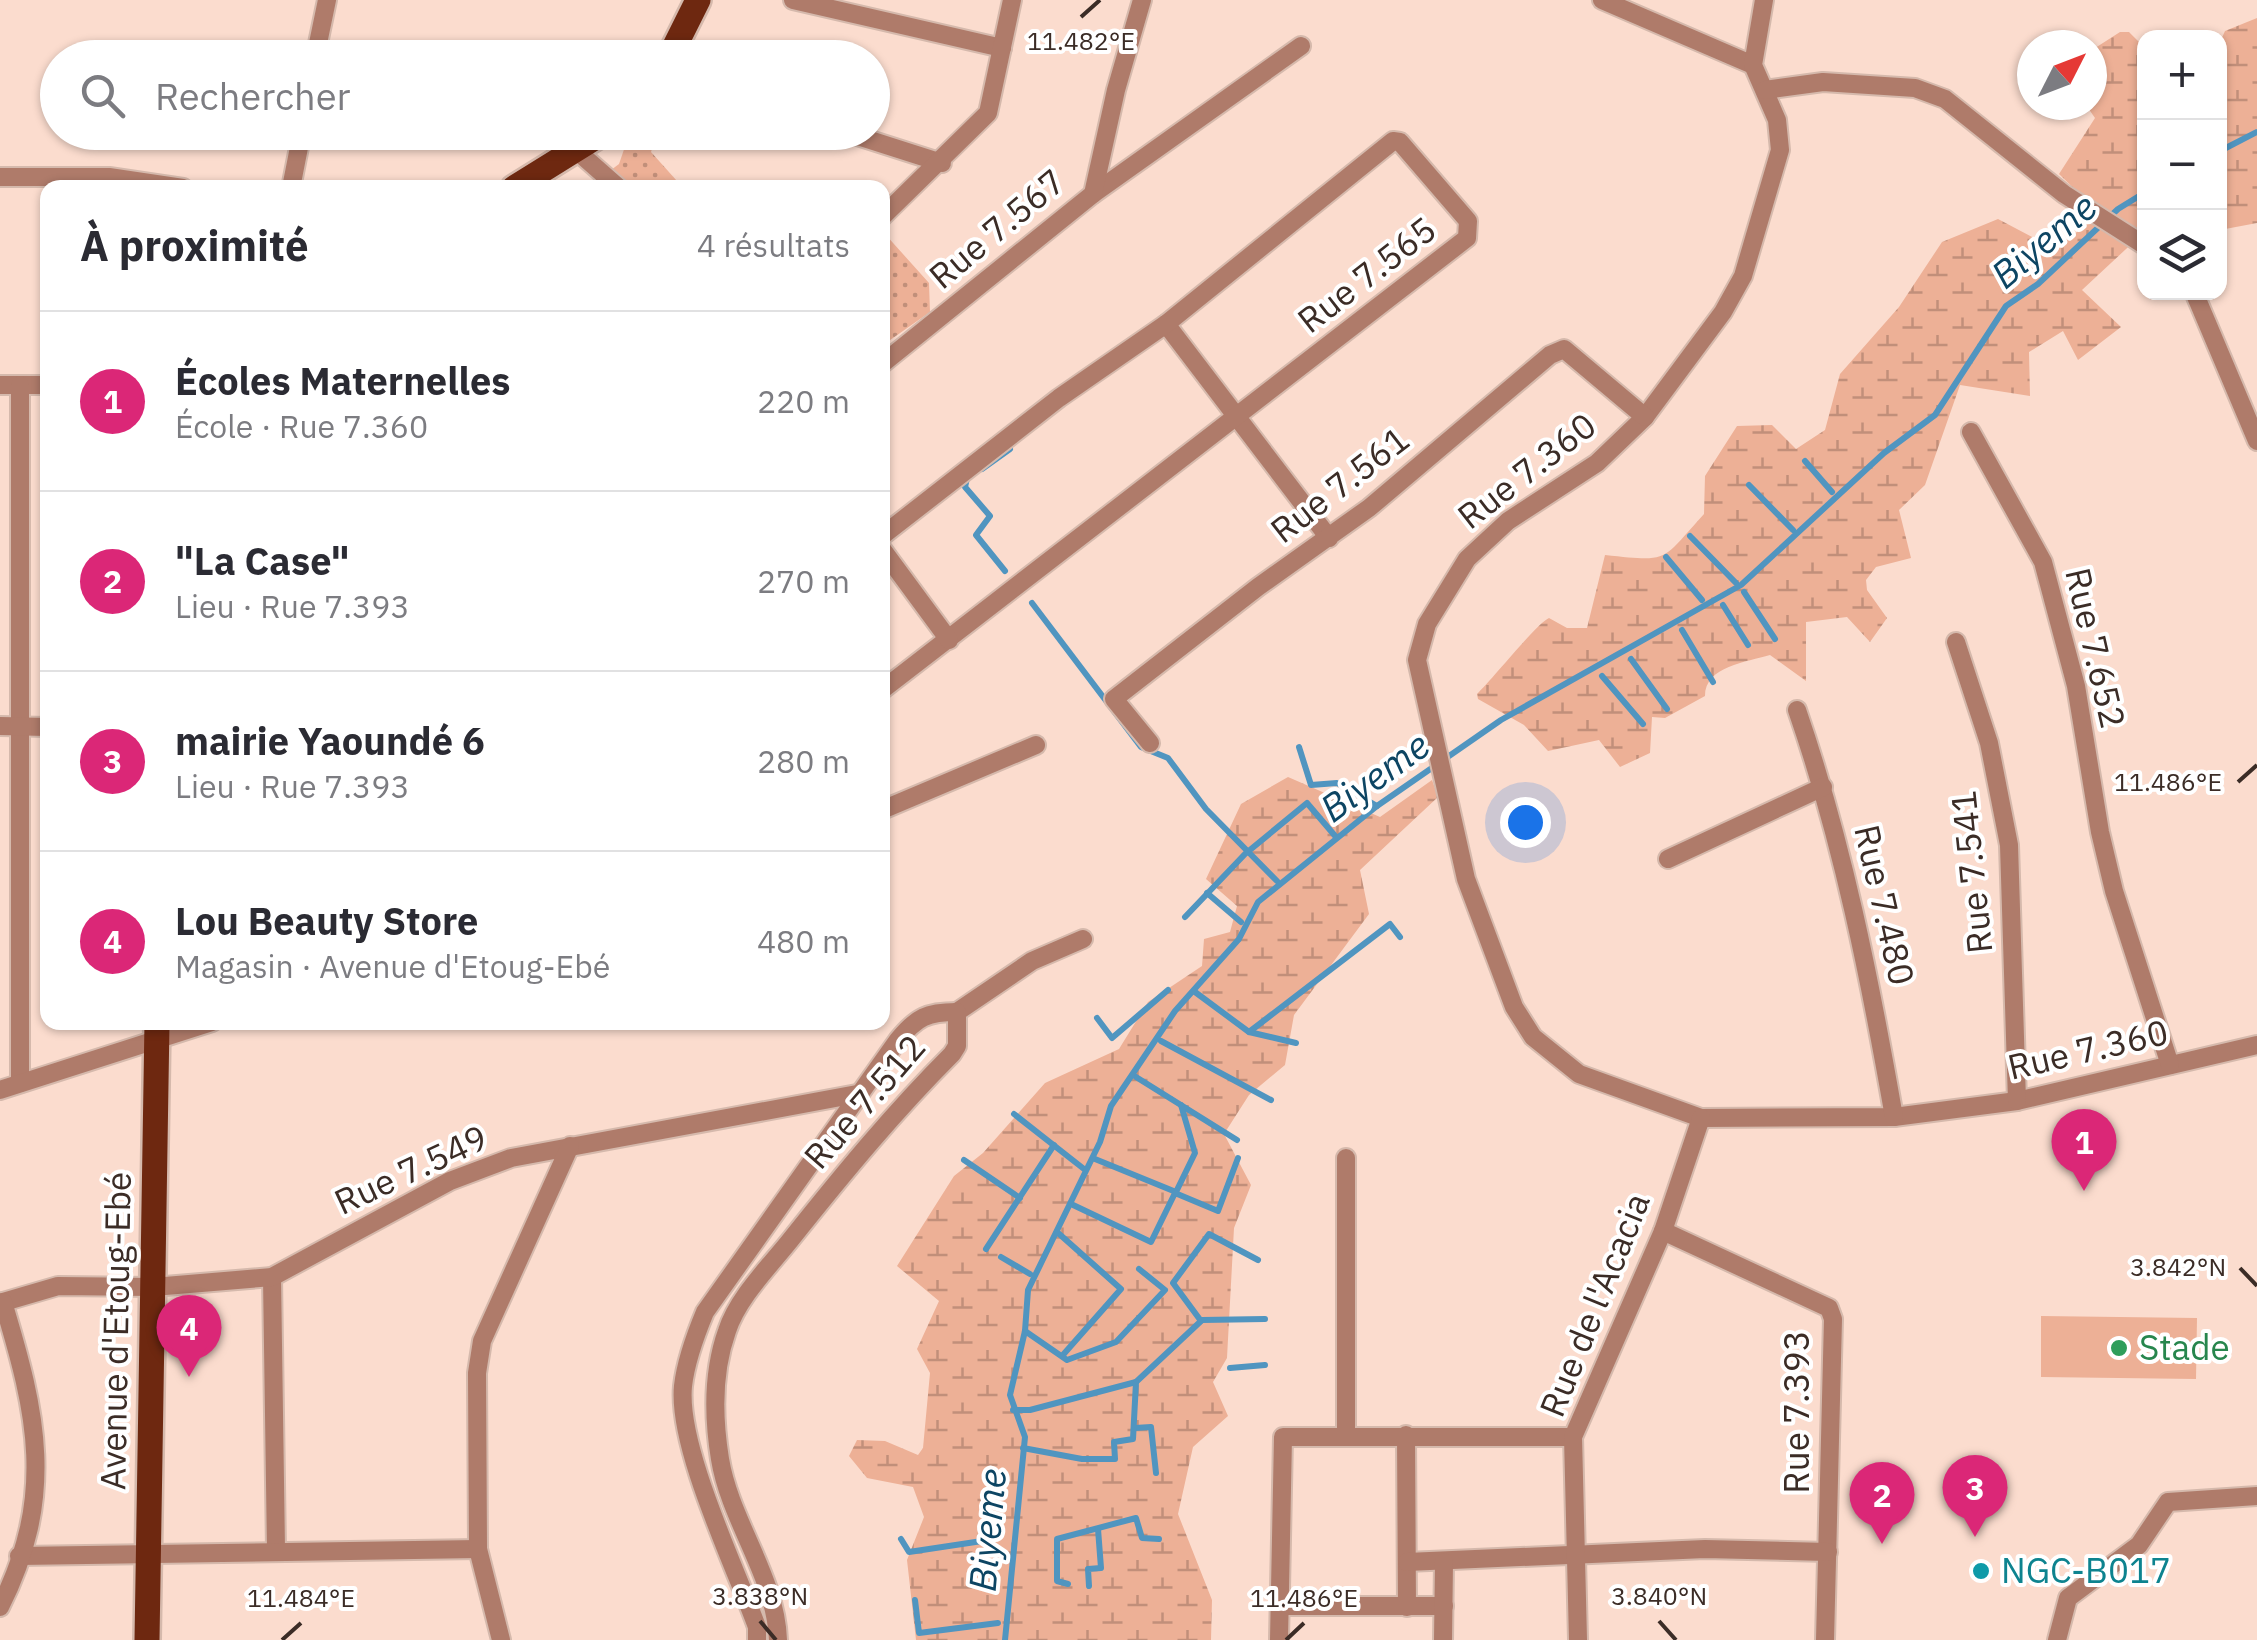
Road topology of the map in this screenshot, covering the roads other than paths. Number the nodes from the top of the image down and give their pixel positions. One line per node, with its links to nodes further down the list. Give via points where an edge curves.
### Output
1 (327, 0): 8 (street)
2 (698, 0): 9 (main road)
3 (793, 0): 11 (street)
4 (1012, 0): 11 (street)
5 (1142, 0): 23 (street, Rue 7.567)
6 (1602, 0): 12 (street)
7 (1764, 0): 12 (street)
8 (319, 40)
9 (677, 40)
10 (1301, 46): 23 (street)
11 (1002, 48): 17 (street, via 988,113)
12 (1753, 65): 13 (street, Rue 7.360)
13 (1765, 90): 25 (street, via 1824,82 1915,88 1946,100); 33 (street, Rue 7.360, via 1780,150 1743,276)
14 (890, 146): 17 (street)
15 (299, 150): 20 (street)
16 (578, 151): 21 (main road); 22 (street)
17 (942, 163): 24 (street)
18 (0, 177): 19 (street)
19 (129, 180)
20 (293, 180)
21 (528, 180)
22 (610, 180)
23 (1093, 194): 28 (street, Rue 7.567)
24 (890, 209)
25 (2137, 239)
26 (2197, 300): 35 (street)
27 (1166, 324): 32 (street); 32 (street, Rue 7.565, via 1393,141 1468,221 1467,238); 36 (street, Rue 7.565)
28 (890, 358)
29 (40, 385): 31 (street)
30 (0, 386): 31 (street)
31 (20, 386): 44 (street)
32 (1237, 416): 37 (street); 39 (street, Rue 7.565)
33 (1645, 417): 37 (street, Rue 7.561, via 1578,357 1558,350); 61 (street, Rue 7.360, via 1597,463 1508,521 1468,559 1446,588 1417,660 1466,879 1514,1007 1532,1037 1580,1074)
34 (1971, 432): 55 (street, Rue 7.652, via 2043,562 2076,686 2107,862)
35 (2257, 441)
36 (890, 530)
37 (1330, 538): 46 (street, Rue 7.561, via 1114,700)
38 (890, 560): 39 (street)
39 (949, 640): 41 (street, Rue 7.565)
40 (1956, 642): 59 (street, Rue 7.541, via 1992,758 2008,846)
41 (890, 684)
42 (1797, 710): 48 (street, Rue 7.480)
43 (0, 726): 44 (street)
44 (20, 726): 45 (street); 56 (street)
45 (40, 727)
46 (1150, 743)
47 (1036, 745): 49 (street)
48 (1823, 787): 50 (street); 60 (street, Rue 7.480, via 1866,962)
49 (890, 807)
50 (1668, 859)
51 (1083, 938): 52 (street, via 1032,961)
52 (957, 1012): 58 (street, Rue 7.512, via 916,1018); 87 (street, Rue 7.512, via 952,1054 891,1114 756,1282 728,1326 717,1363 721,1464 774,1608)
53 (157, 1032): 56 (street); 66 (main road, Avenue d'Etoug-Ebé)
54 (2257, 1045): 55 (street, Rue 7.360)
55 (2170, 1065): 59 (street, Rue 7.360)
56 (20, 1083): 57 (street)
57 (0, 1090)
58 (857, 1094): 62 (street, Rue 7.549); 86 (street, Rue 7.512, via 705,1312 683,1388 686,1431)
59 (2016, 1101): 60 (street, Rue 7.360)
60 (1894, 1117): 61 (street, Rue 7.360)
61 (1701, 1118): 64 (street, Rue de l'Acacia)
62 (570, 1146): 65 (street, Rue 7.549, via 450,1181); 73 (street, via 482,1341)
63 (1346, 1158): 68 (street)
64 (1663, 1230): 70 (street, Rue de l'Acacia); 74 (street, Rue 7.393, via 1829,1308)
65 (272, 1277): 66 (street, Rue 7.549); 72 (street)
66 (152, 1287): 67 (street, Rue 7.549, via 58,1286); 76 (main road, Avenue d'Etoug-Ebé)
67 (1, 1302): 75 (street, via 31,1395 37,1444 38,1484)
68 (1346, 1434): 69 (street); 81 (street, via 1286,1436 1280,1442)
69 (1406, 1436): 70 (street); 78 (street)
70 (1573, 1436): 77 (street, Rue de l'Acacia)
71 (2257, 1496): 92 (street, via 2168,1502 2139,1545 2068,1598)
72 (276, 1550): 73 (street); 76 (street)
73 (478, 1550): 85 (street)
74 (1828, 1552): 77 (street, via 1705,1549); 91 (street, Rue 7.393)
75 (20, 1556): 76 (street); 80 (street)
76 (147, 1556): 84 (main road, Avenue d'Etoug-Ebé)
77 (1576, 1558): 79 (street); 90 (street, Rue de l'Acacia)
78 (1407, 1562): 79 (street); 82 (street)
79 (1444, 1562): 83 (street)
80 (0, 1606)
81 (1280, 1606): 82 (street); 88 (street)
82 (1407, 1606): 83 (street)
83 (1444, 1606): 89 (street)
84 (148, 1640)
85 (501, 1640)
86 (757, 1640)
87 (778, 1640)
88 (1279, 1640)
89 (1443, 1640)
90 (1578, 1640)
91 (1825, 1640)
92 (2057, 1640)

